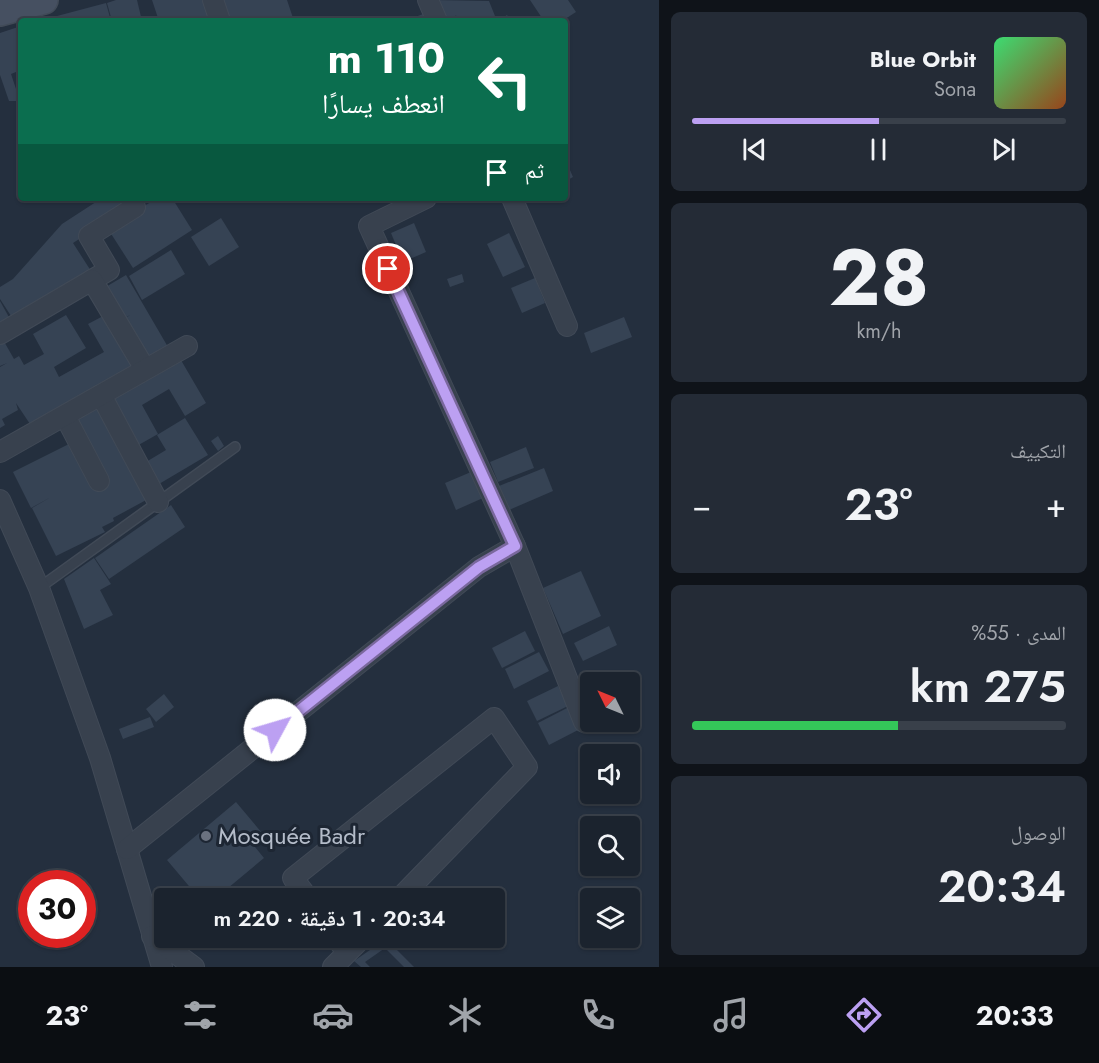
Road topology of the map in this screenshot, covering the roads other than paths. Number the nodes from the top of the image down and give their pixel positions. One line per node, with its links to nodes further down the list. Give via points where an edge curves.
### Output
1 (44, 0): 4 (main road)
2 (213, 0): 5 (street)
3 (428, 0): 6 (street)
4 (0, 12)
5 (219, 18)
6 (435, 18)
7 (420, 201): 22 (street, via 369,226)
8 (513, 201): 11 (street)
9 (135, 207): 10 (street, via 89,236 109,270)
10 (92, 280): 12 (street); 14 (street)
11 (567, 327)
12 (0, 334)
13 (187, 346): 14 (street)
14 (145, 369): 15 (street)
15 (101, 395): 16 (street); 21 (street)
16 (65, 416): 18 (street); 19 (street)
17 (235, 447): 21 (lane)
18 (0, 452)
19 (99, 481)
20 (0, 500): 23 (street)
21 (158, 502): 23 (lane)
22 (515, 546): 24 (street); 25 (street, via 479,567)
23 (39, 588): 25 (street, via 100,758)
24 (580, 712)
25 (127, 849): 28 (street)
26 (300, 888): 27 (street, via 293,878 494,718 527,767)
27 (410, 888)
28 (152, 936): 30 (street); 31 (street)
29 (341, 948): 32 (street)
30 (162, 967)
31 (194, 967)
32 (333, 967)

